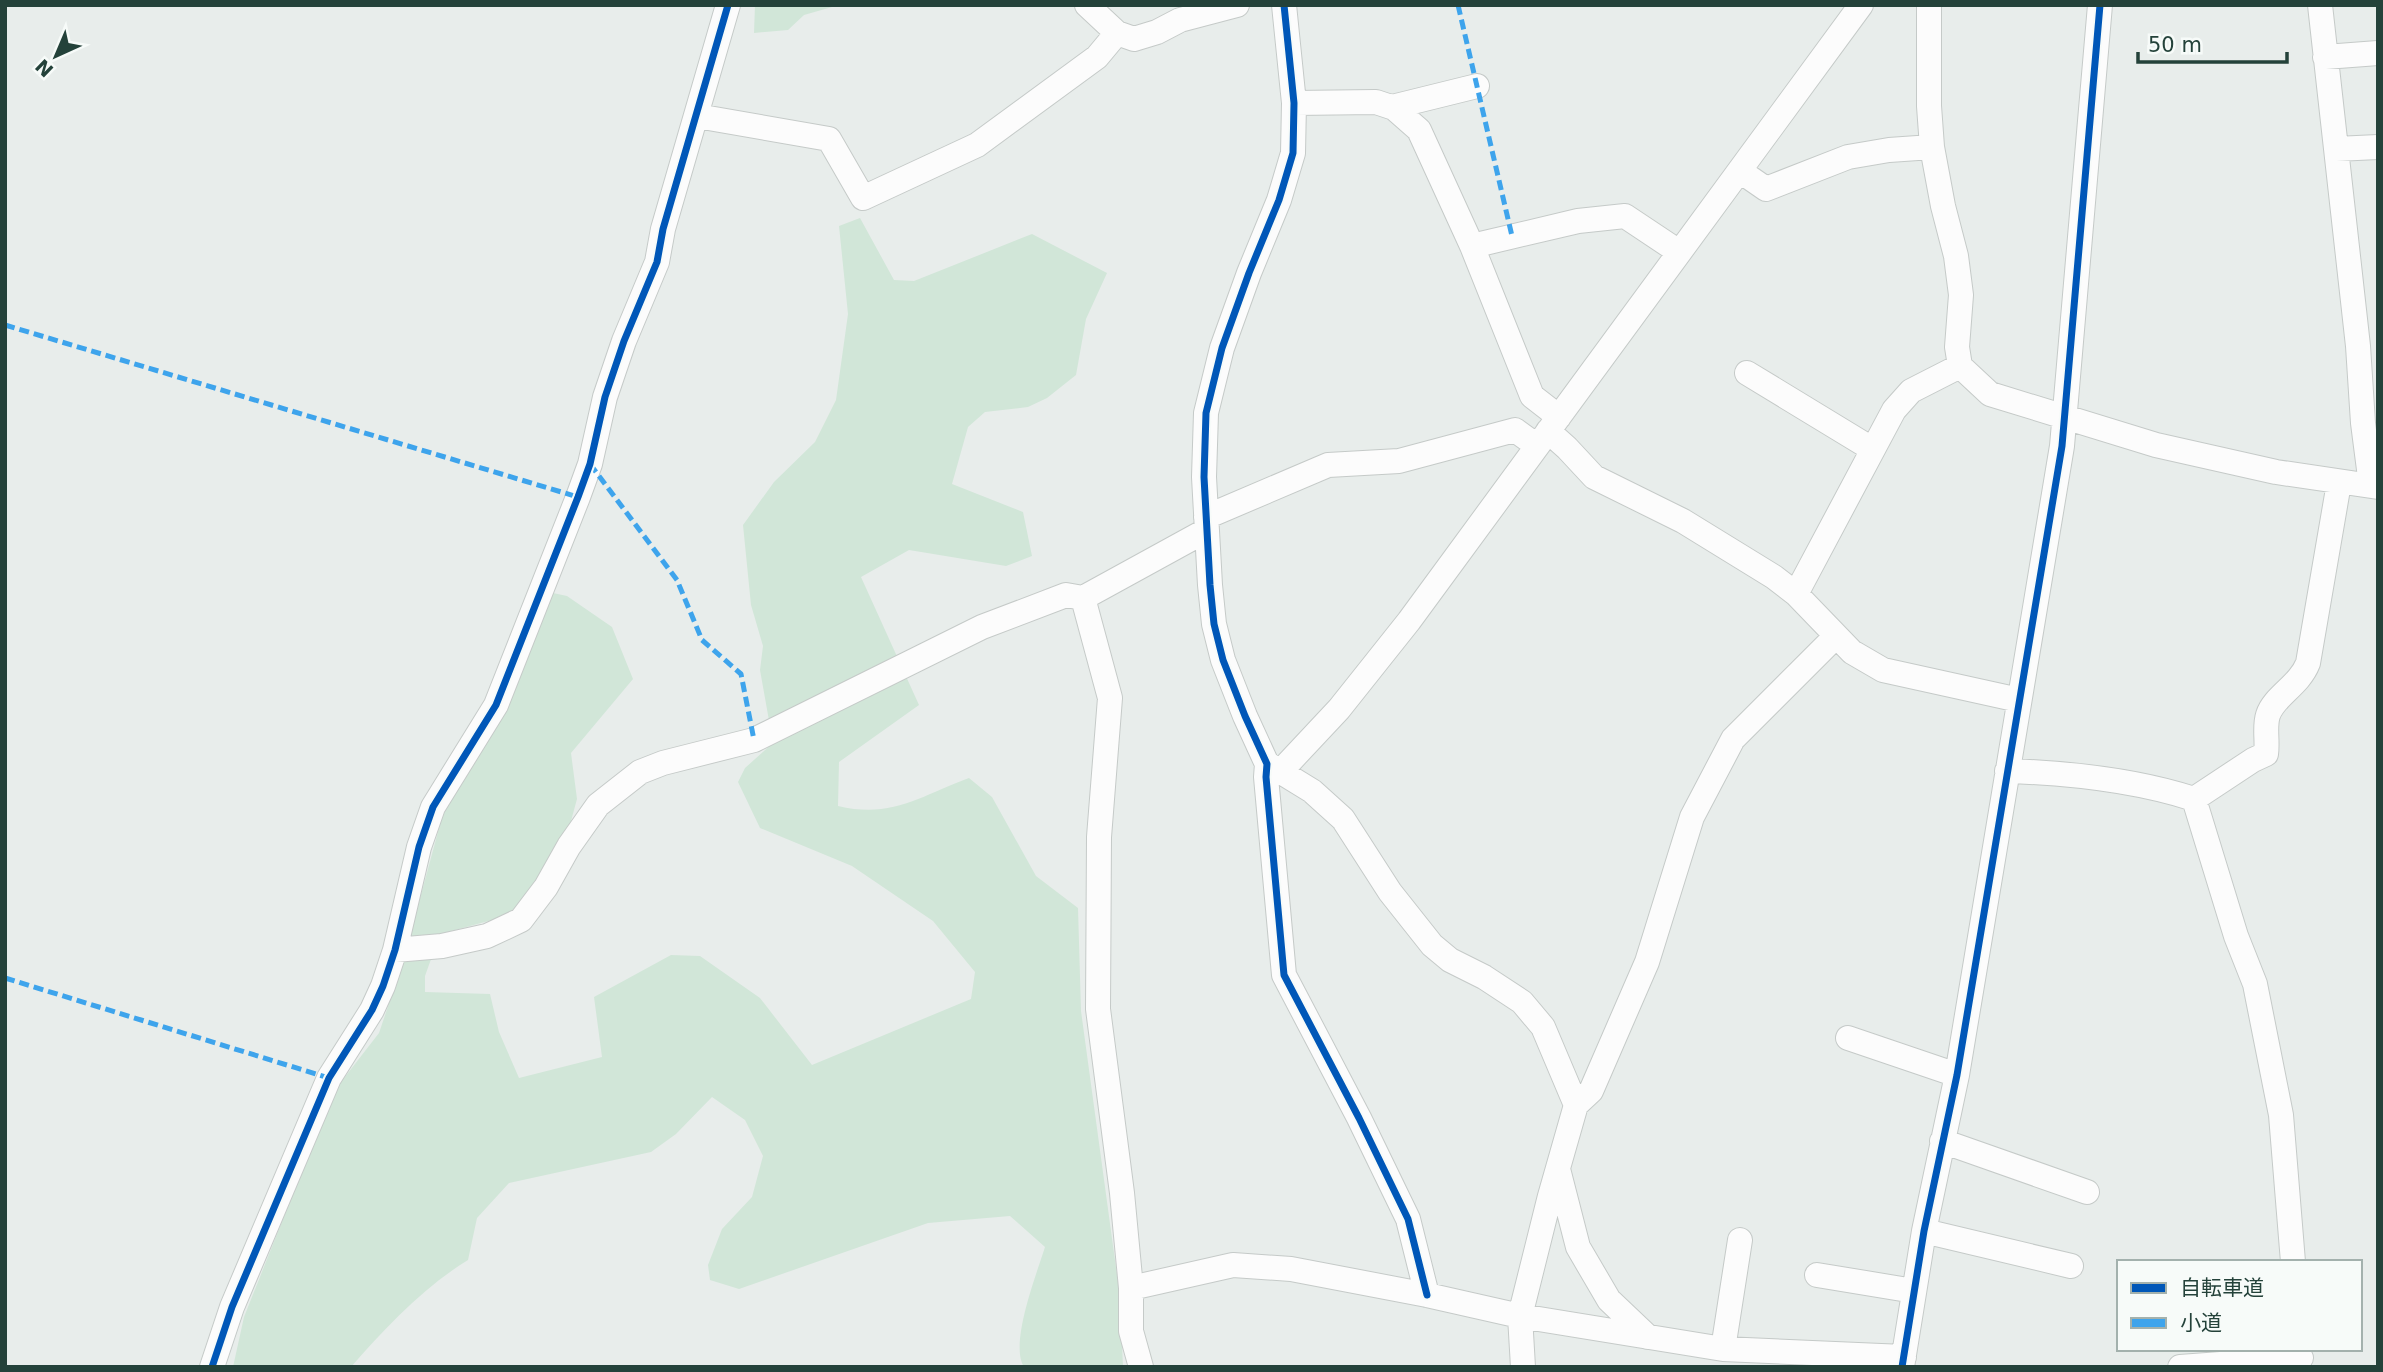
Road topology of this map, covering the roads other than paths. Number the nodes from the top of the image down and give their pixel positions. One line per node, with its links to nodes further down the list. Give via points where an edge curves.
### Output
1 (728, 5): 15 (street)
2 (1087, 5): 9 (street)
3 (1237, 5): 9 (street, via 1180,20 1134,39)
4 (1284, 5): 13 (street)
5 (1861, 5): 19 (street)
6 (1929, 5): 17 (street)
7 (2100, 5): 24 (street)
8 (2320, 5): 11 (street)
9 (1117, 33): 15 (street, via 1097,57 978,145 863,198 829,139)
10 (2378, 53): 11 (street)
11 (2325, 57): 18 (street)
12 (1478, 86): 14 (street)
13 (1294, 103): 14 (street, via 1376,102); 29 (street, via 1293,153 1222,348 1206,413)
14 (1392, 107): 20 (street, via 1419,131)
15 (697, 116): 37 (street, via 657,262 608,386 578,498 496,705 433,807)
16 (2378, 146): 18 (street)
17 (1932, 147): 19 (street, via 1848,157 1766,189); 22 (street, via 1961,295)
18 (2336, 149): 28 (street, via 2363,423)
19 (1740, 171): 21 (street)
20 (1472, 246): 21 (street, via 1578,220 1625,215); 25 (street)
21 (1679, 252): 25 (street)
22 (1960, 366): 24 (street, via 1990,394); 26 (street, via 1911,391 1894,410)
23 (1747, 373): 26 (street)
24 (2065, 418): 27 (street, via 2156,445); 33 (street)
25 (1548, 431): 29 (street, via 1515,430 1399,461 1328,466); 30 (street, via 1594,477 1683,521); 34 (street, via 1339,709)
26 (1872, 449): 30 (street)
27 (2339, 483): 28 (street); 36 (street, via 2303,676 2272,707 2267,718 2266,754)
28 (2374, 486)
29 (1207, 523): 31 (street); 34 (street, via 1214,624 1223,660 1245,716)
30 (1796, 594): 32 (street)
31 (1083, 598): 37 (street, via 1066,595 982,627 754,740 640,772 598,805 521,920 486,936); 49 (street, via 1110,698 1099,837 1098,1009)
32 (1836, 635): 33 (street, via 1852,652 1883,670); 40 (street, via 1733,739 1692,817 1642,974 1591,1091)
33 (2019, 700): 35 (street)
34 (1274, 768): 40 (street, via 1312,791 1343,820 1390,892 1433,945 1522,1002 1543,1027); 51 (street, via 1266,777 1284,975 1408,1219)
35 (2007, 771): 36 (street, via 2056,772); 39 (street)
36 (2194, 799): 46 (street, via 2235,936 2255,984 2281,1115)
37 (395, 950): 57 (street, via 372,1010 329,1078 232,1307)
38 (1848, 1038): 39 (street)
39 (1957, 1075): 41 (street)
40 (1576, 1105): 42 (street)
41 (1942, 1142): 43 (street); 44 (street)
42 (1558, 1169): 52 (street); 53 (street, via 1578,1247 1609,1300)
43 (2087, 1192)
44 (1924, 1231): 47 (street); 50 (street)
45 (1740, 1240): 54 (street)
46 (2293, 1260)
47 (2071, 1266)
48 (1817, 1275): 50 (street)
49 (1131, 1288): 51 (street, via 1233,1265 1291,1269); 58 (street, via 1131,1331)
50 (1914, 1291): 56 (street)
51 (1427, 1295): 52 (street)
52 (1520, 1316): 53 (street); 59 (street)
53 (1648, 1337): 54 (street)
54 (1723, 1349): 56 (street)
55 (2301, 1358): 60 (street)
56 (1903, 1362)
57 (212, 1367)
58 (1141, 1367)
59 (1523, 1367)
60 (2180, 1367)

